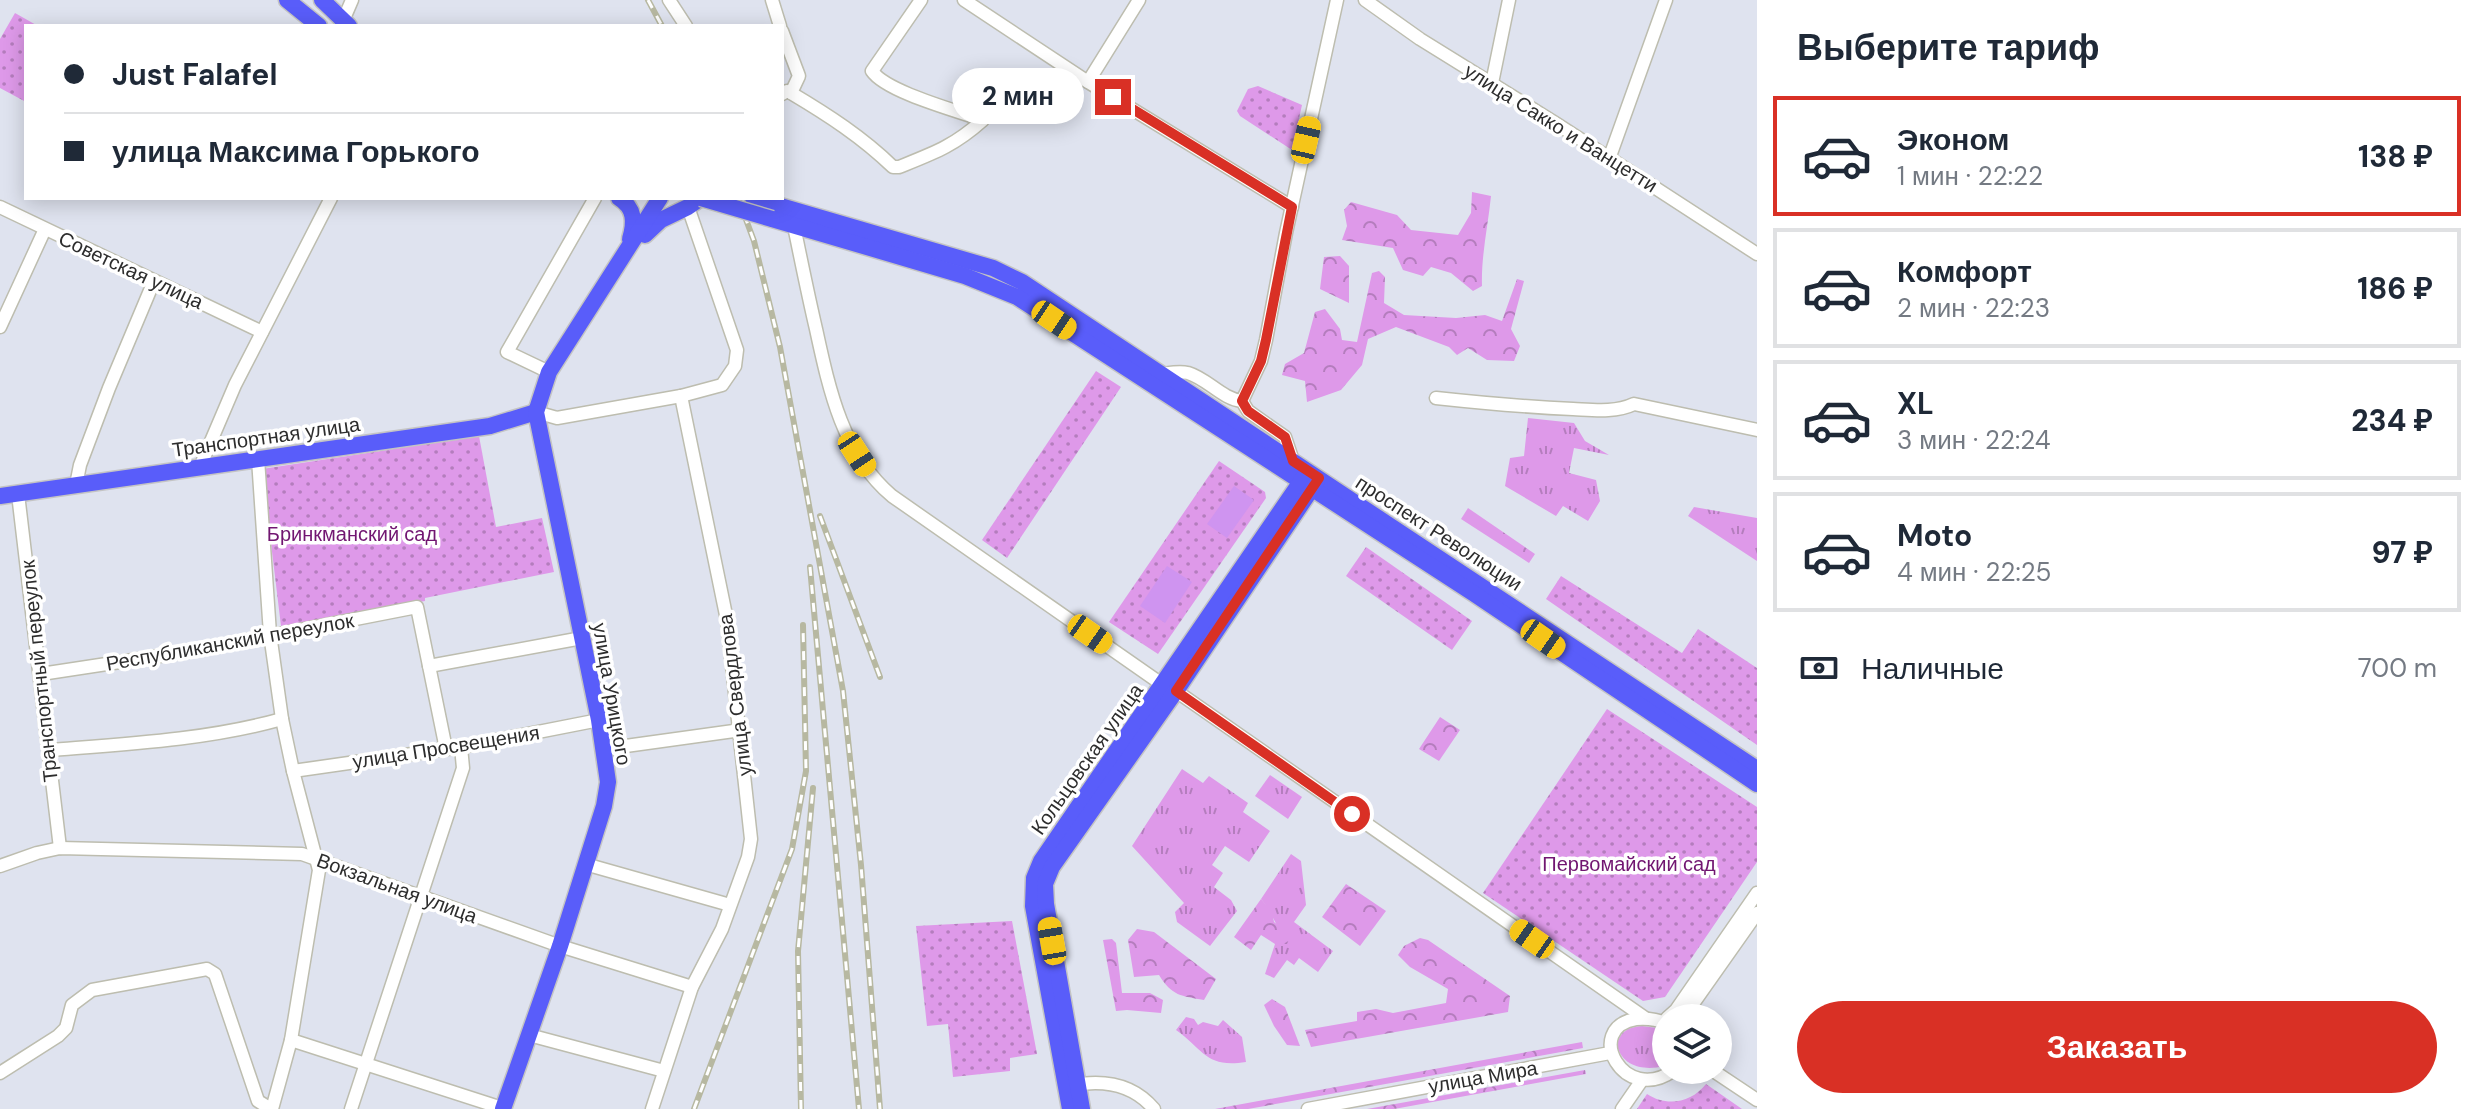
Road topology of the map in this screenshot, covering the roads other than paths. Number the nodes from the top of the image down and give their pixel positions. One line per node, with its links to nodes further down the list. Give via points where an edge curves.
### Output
1 (287, 0): 13 (main road)
2 (322, 0): 14 (main road)
3 (352, 0): 14 (street)
4 (669, 0): 15 (street)
5 (772, 0): 16 (street)
6 (921, 0): 20 (street, via 872,71 898,89 983,120 948,147 893,167 867,142)
7 (964, 0): 18 (street)
8 (1139, 0): 18 (street)
9 (1337, 0): 30 (street)
10 (1365, 0): 19 (street, улица Сакко и Ванцетти)
11 (1509, 0): 19 (street)
12 (1666, 0): 21 (street)
13 (317, 24)
14 (346, 24)
15 (685, 24)
16 (780, 24)
17 (784, 36): 20 (street, via 799,76)
18 (1088, 82): 30 (street)
19 (1492, 83): 21 (street, улица Сакко и Ванцетти)
20 (786, 93)
21 (1609, 159): 33 (street, улица Сакко и Ванцетти)
22 (330, 200): 37 (street)
23 (594, 200): 38 (street, via 507,352)
24 (622, 200): 34 (main road, улица Урицкого, via 634,226)
25 (659, 200): 34 (main road, улица Урицкого)
26 (759, 200): 28 (main road, проспект Революции)
27 (697, 201): 31 (main road, проспект Революции, bridge); 34 (main road, via 661,220); 40 (street, via 737,350 735,366 722,385)
28 (785, 201): 39 (main road, проспект Революции, via 993,268)
29 (0, 207): 32 (street, Советская улица)
30 (1292, 207): 42 (street, via 1266,340)
31 (794, 226): 48 (main road, проспект Революции, via 965,276 1017,297); 56 (street, via 835,405 847,438 867,469 892,496)
32 (45, 229): 35 (street, Советская улица); 36 (street)
33 (1756, 251)
34 (626, 252): 38 (main road, улица Урицкого)
35 (154, 281): 37 (street, Советская улица); 49 (street)
36 (0, 327)
37 (262, 332): 47 (street)
38 (549, 372): 43 (main road, улица Урицкого)
39 (1161, 374): 42 (street, via 1189,373); 46 (main road, проспект Революции)
40 (681, 396): 43 (street, via 557,418); 59 (street, улица Свердлова, via 727,620)
41 (1436, 398): 44 (street, via 1600,410 1634,404)
42 (1242, 401): 46 (street, via 1285,437)
43 (536, 412): 45 (main road, Транспортная улица, via 490,426); 53 (main road, улица Урицкого)
44 (1757, 430)
45 (258, 459): 47 (main road, Транспортная улица); 52 (street)
46 (1293, 461): 48 (main road, проспект Революции)
47 (200, 467): 49 (main road, Транспортная улица)
48 (1310, 480): 56 (main road, Кольцовская улица); 64 (main road, проспект Революции); 66 (main road, проспект Революции)
49 (76, 485): 50 (main road, Транспортная улица)
50 (18, 494): 51 (main road, Транспортная улица); 55 (street, Транспортный переулок)
51 (0, 496)
52 (270, 634): 54 (street, Республиканский переулок, via 417,607); 55 (street, Республиканский переулок); 57 (street)
53 (582, 638): 54 (street); 58 (main road, улица Урицкого)
54 (429, 666): 61 (street)
55 (41, 674): 63 (street, Транспортный переулок)
56 (1170, 688): 79 (street); 90 (main road, Кольцовская улица, via 1041,861 1034,878 1033,906)
57 (282, 719): 63 (street, via 255,727); 65 (street)
58 (599, 720): 60 (street, улица Просвещения); 62 (main road, улица Урицкого)
59 (741, 730): 62 (street); 73 (street, улица Свердлова, via 751,839)
60 (461, 747): 61 (street, улица Просвещения); 72 (street, via 463,768)
61 (446, 749): 65 (street, улица Просвещения)
62 (604, 749): 69 (main road, улица Урицкого, via 608,782)
63 (49, 750): 67 (street, Транспортный переулок)
64 (1757, 769)
65 (293, 771): 68 (street)
66 (1757, 784)
67 (60, 848): 68 (street, Вокзальная улица, via 302,854); 70 (street, Вокзальная улица)
68 (318, 860): 72 (street, Вокзальная улица); 82 (street)
69 (585, 864): 73 (street); 75 (main road, улица Урицкого)
70 (0, 866)
71 (1757, 893): 77 (street)
72 (422, 898): 75 (street, Вокзальная улица); 84 (street)
73 (730, 905): 76 (street, улица Свердлова)
74 (1757, 913): 78 (street)
75 (560, 946): 76 (street, Вокзальная улица); 81 (main road, улица Урицкого)
76 (692, 987): 85 (street, улица Свердлова)
77 (1680, 1004)
78 (1693, 1004)
79 (1645, 1018): 80 (street); 83 (street, via 1620,1026)
80 (1652, 1019)
81 (529, 1035): 85 (street); 94 (main road, улица Урицкого)
82 (291, 1040): 84 (street); 92 (street)
83 (1610, 1053): 88 (street, via 1625,1072); 99 (street, улица Мира)
84 (367, 1064): 93 (street); 94 (street)
85 (664, 1071): 95 (street, улица Свердлова)
86 (0, 1073): 92 (street, via 58,1036 72,1005 92,990 207,969 215,974 258,1101)
87 (1652, 1079): 88 (street)
88 (1642, 1080): 100 (street)
89 (1732, 1083): 91 (street)
90 (1072, 1086): 96 (main road, Кольцовская улица); 97 (main road, Кольцовская улица); 98 (street, via 1126,1087)
91 (1757, 1100)
92 (272, 1109)
93 (351, 1109)
94 (504, 1109)
95 (652, 1109)
96 (1070, 1109)
97 (1082, 1109)
98 (1154, 1109)
99 (1308, 1109)
100 (1622, 1109)

